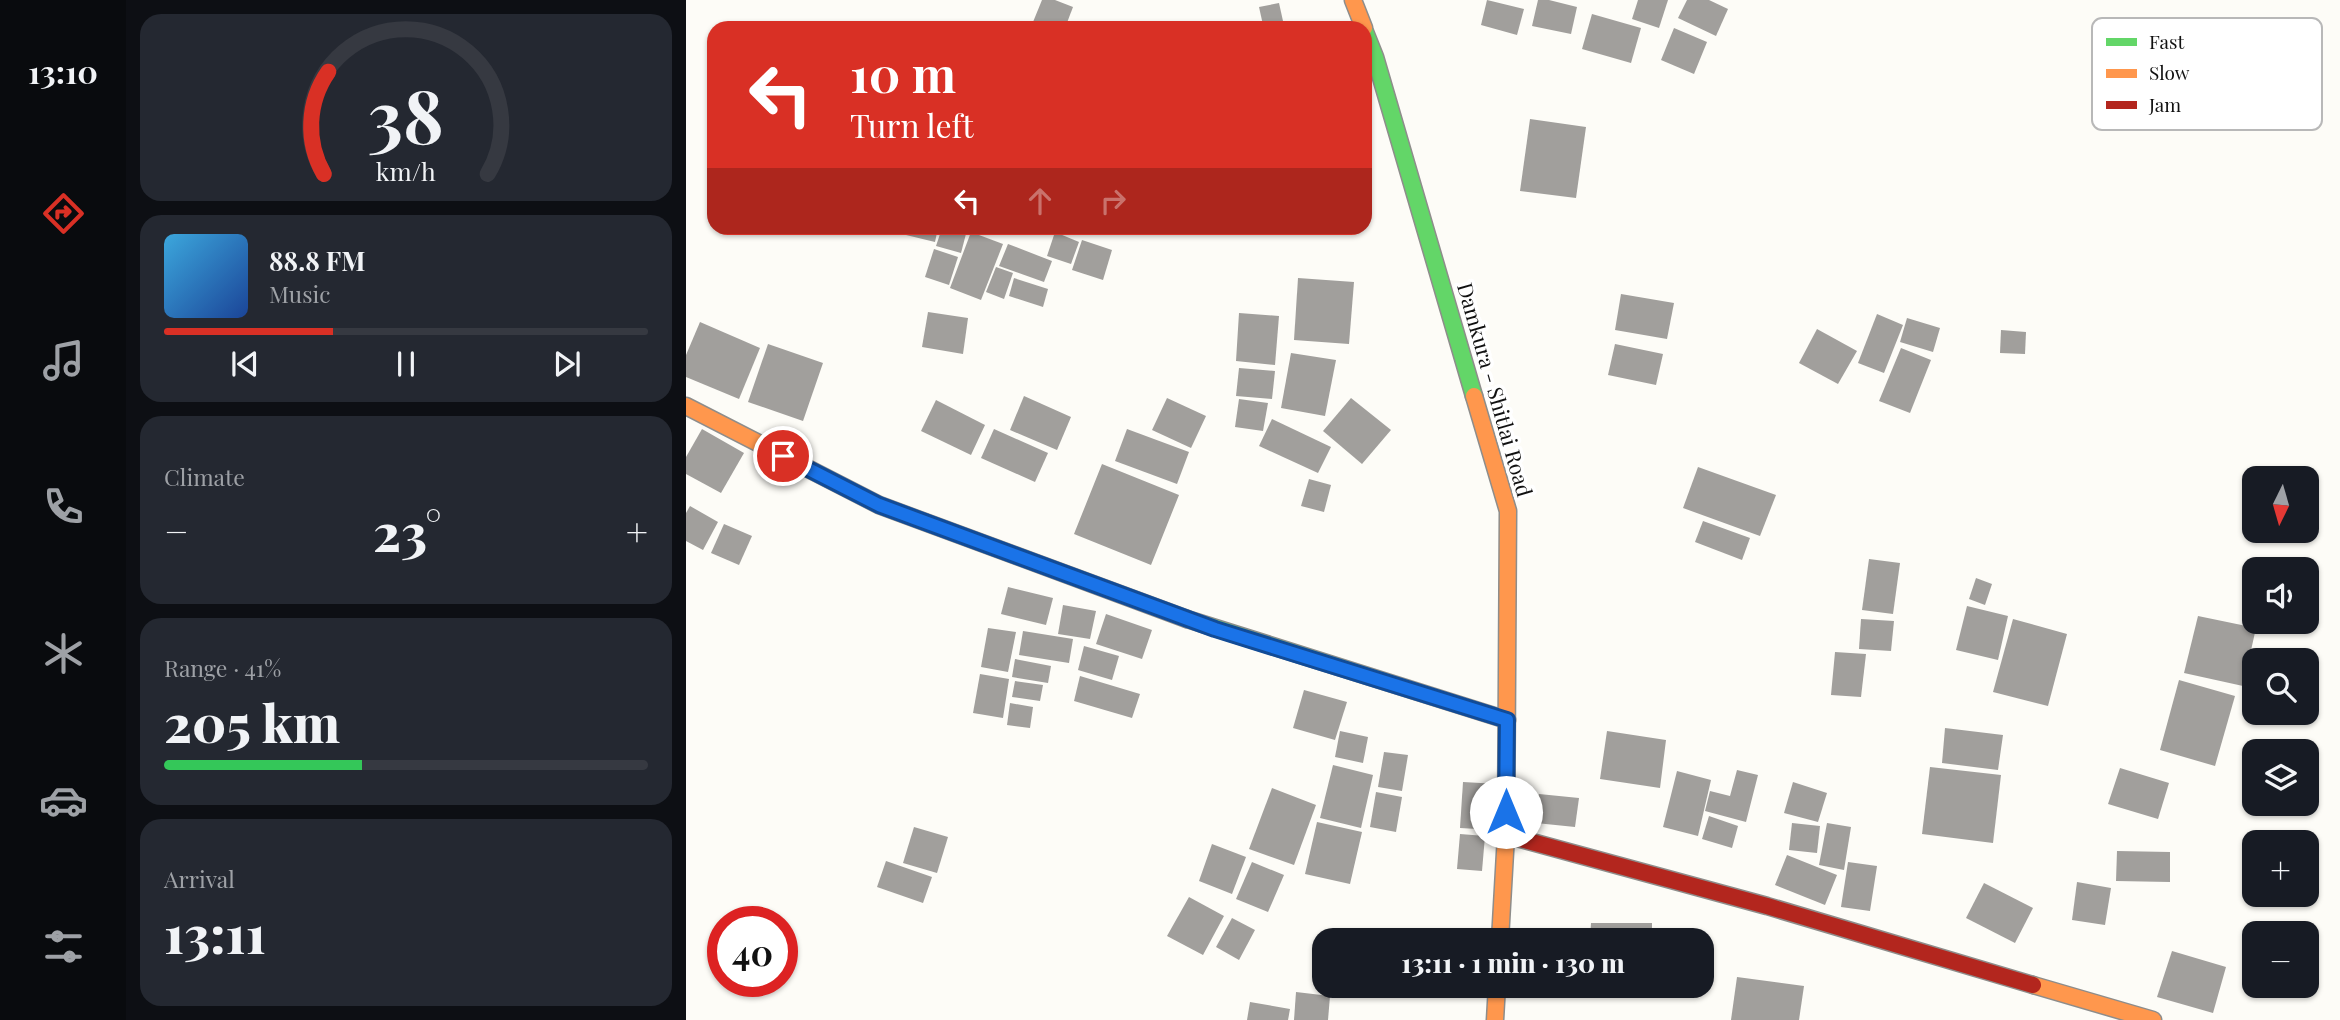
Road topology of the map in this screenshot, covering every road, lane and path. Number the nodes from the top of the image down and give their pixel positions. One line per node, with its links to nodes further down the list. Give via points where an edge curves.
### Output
1 (1353, 0): 2 (street, Damkura - Shitlai Road)
2 (1361, 21)
3 (1372, 52): 5 (street, Damkura - Shitlai Road, via 1508,511)
4 (686, 406): 5 (street, via 879,505 1215,629)
5 (1507, 720): 6 (street, Damkura - Shitlai Road)
6 (1506, 835): 7 (street, Damkura - Shitlai Road); 10 (street)
7 (1501, 928)
8 (1496, 998): 9 (street)
9 (1495, 1020)
10 (2152, 1020)

